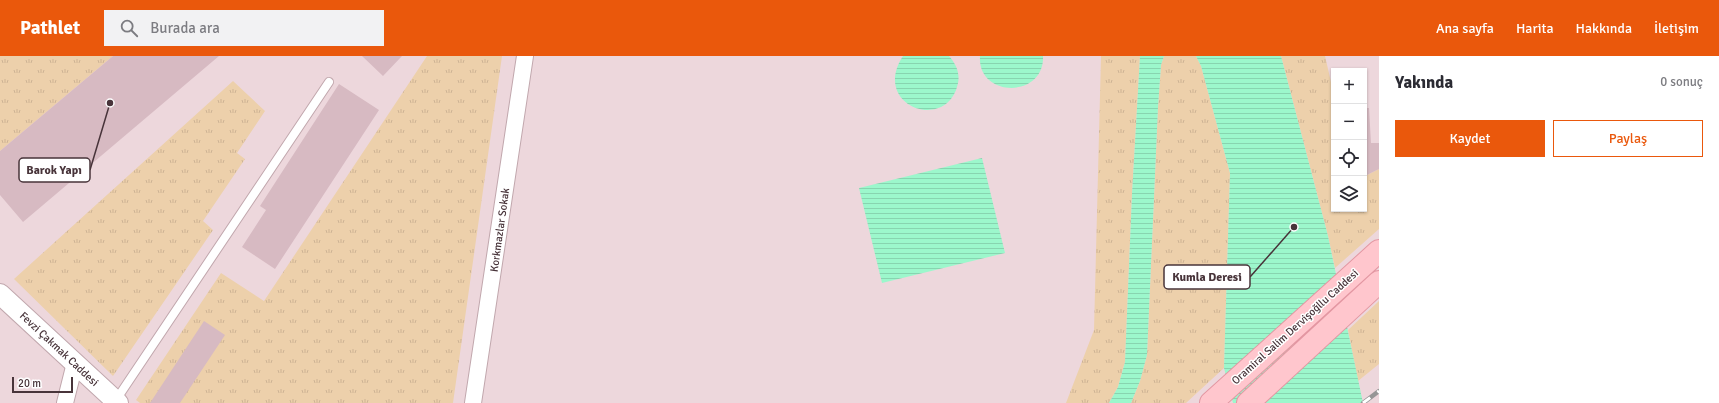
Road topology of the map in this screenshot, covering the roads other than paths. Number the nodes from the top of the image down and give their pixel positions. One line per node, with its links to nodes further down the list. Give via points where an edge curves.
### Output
1 (525, 56): 10 (street, Korkmazlar Sokak)
2 (328, 82): 8 (lane)
3 (1379, 251): 7 (main road, Oramiral Salim Dervişoğllu Caddesi)
4 (1379, 282): 11 (main road)
5 (0, 294): 6 (street, Fevzi Çakmak Caddesi)
6 (75, 363): 8 (street, Fevzi Çakmak Caddesi); 9 (street)
7 (1217, 397)
8 (117, 402)
9 (64, 403)
10 (473, 403)
11 (1248, 403)

